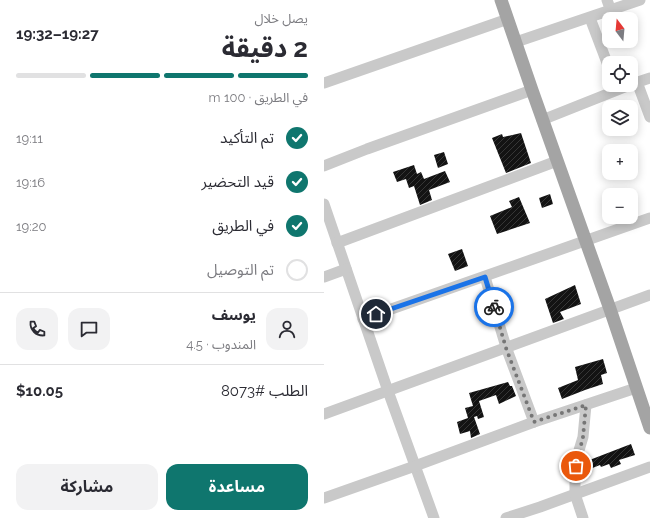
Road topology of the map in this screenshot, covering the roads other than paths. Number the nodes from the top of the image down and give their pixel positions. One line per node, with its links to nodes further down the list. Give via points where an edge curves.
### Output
1 (501, 0): 6 (main road)
2 (607, 0): 4 (street)
3 (640, 0): 4 (street)
4 (611, 11): 5 (street)
5 (590, 18): 7 (street); 8 (street)
6 (508, 19): 7 (main road); 11 (street)
7 (516, 42): 12 (main road)
8 (604, 56)
9 (650, 78): 10 (street)
10 (638, 82)
11 (324, 83)
12 (532, 90): 16 (main road); 18 (street)
13 (605, 92): 16 (street)
14 (637, 92): 15 (street)
15 (650, 117)
16 (542, 120): 17 (main road)
17 (557, 161): 21 (main road); 22 (street)
18 (324, 166)
19 (324, 204): 22 (street)
20 (650, 218): 21 (street)
21 (586, 240): 25 (street); 27 (main road)
22 (337, 243): 23 (street)
23 (346, 269): 24 (street); 28 (street)
24 (324, 277)
25 (485, 277): 28 (street); 29 (street)
26 (650, 296): 27 (street)
27 (610, 310): 29 (street); 30 (main road)
28 (363, 319): 31 (street)
29 (506, 348): 31 (street); 34 (street)
30 (636, 388): 32 (street); 35 (main road)
31 (388, 391): 33 (street); 36 (street)
32 (586, 405): 34 (street); 38 (street, via 583,437 577,457)
33 (324, 414)
34 (534, 422): 36 (street)
35 (650, 425)
36 (415, 466): 39 (street); 40 (street)
37 (650, 467): 38 (street)
38 (575, 494): 41 (street); 42 (street)
39 (324, 498)
40 (434, 518)
41 (506, 518)
42 (583, 518)

